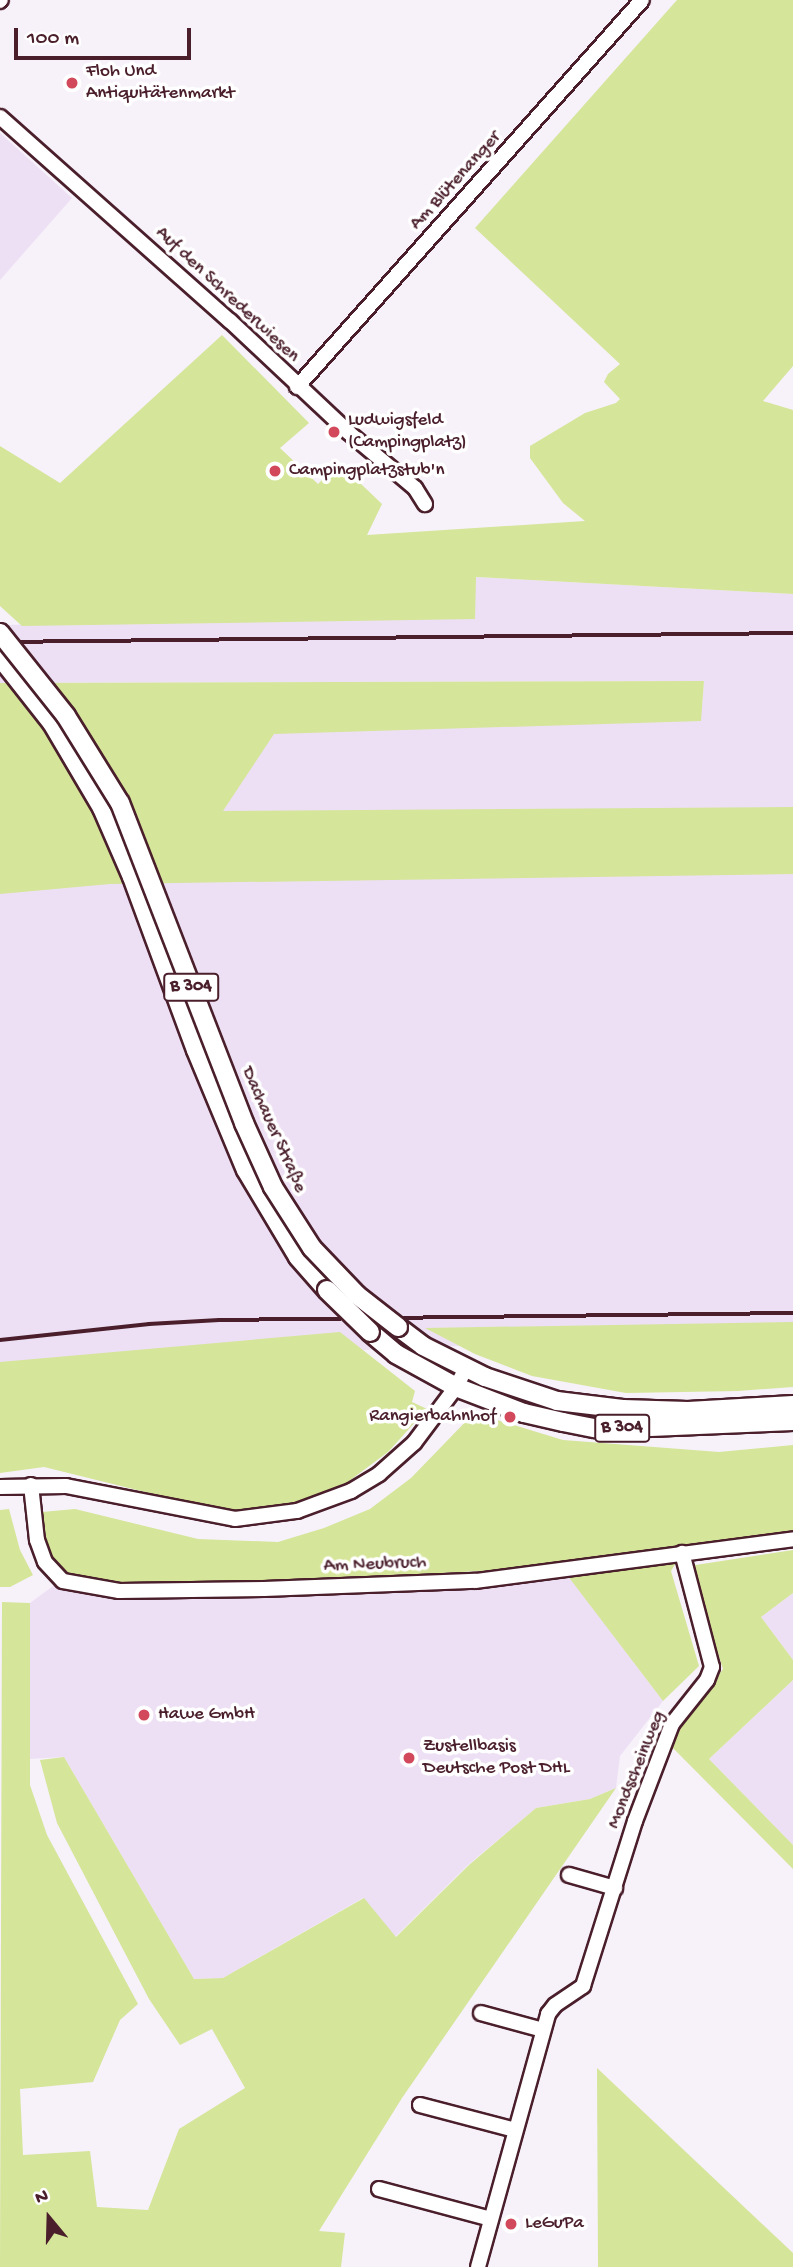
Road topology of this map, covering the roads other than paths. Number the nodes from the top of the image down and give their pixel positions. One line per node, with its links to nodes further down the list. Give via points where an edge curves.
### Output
1 (642, 0): 3 (street, Am Blütenanger)
2 (0, 117): 3 (street, Auf den Schrederwiesen, via 230,321)
3 (297, 387): 4 (street, Auf den Schrederwiesen, via 415,488)
4 (425, 504)
5 (0, 633): 7 (main road, Dachauer Straße / B 304, bridge, via 66,716 120,803 273,1187 312,1248 357,1295 423,1346)
6 (0, 657): 8 (main road, Dachauer Straße / B 304, bridge, via 52,723 102,808 196,1049 267,1210 298,1257 335,1300 396,1354)
7 (466, 1368): 8 (street); 9 (main road, Dachauer Straße / B 304, via 499,1384 590,1406 688,1411)
8 (456, 1387): 10 (main road, Dachauer Straße / B 304, via 524,1413 594,1428); 11 (street, via 414,1443 379,1474 351,1491 297,1511 235,1519 103,1491)
9 (793, 1405)
10 (793, 1420)
11 (31, 1485): 12 (street); 14 (street, Am Neubruch, via 44,1562 63,1581 119,1591 476,1581)
12 (0, 1487)
13 (793, 1539): 14 (street, Am Neubruch)
14 (682, 1553): 16 (street, Mondscheinweg, via 712,1667 672,1724)
15 (569, 1875): 16 (street)
16 (615, 1888): 18 (street, Mondscheinweg, via 583,1986 555,2005)
17 (481, 2013): 18 (street)
18 (543, 2030): 20 (street, Mondscheinweg)
19 (420, 2105): 20 (street)
20 (515, 2130): 22 (street, Mondscheinweg)
21 (379, 2189): 22 (street)
22 (491, 2219): 23 (street, Mondscheinweg)
23 (478, 2267)

